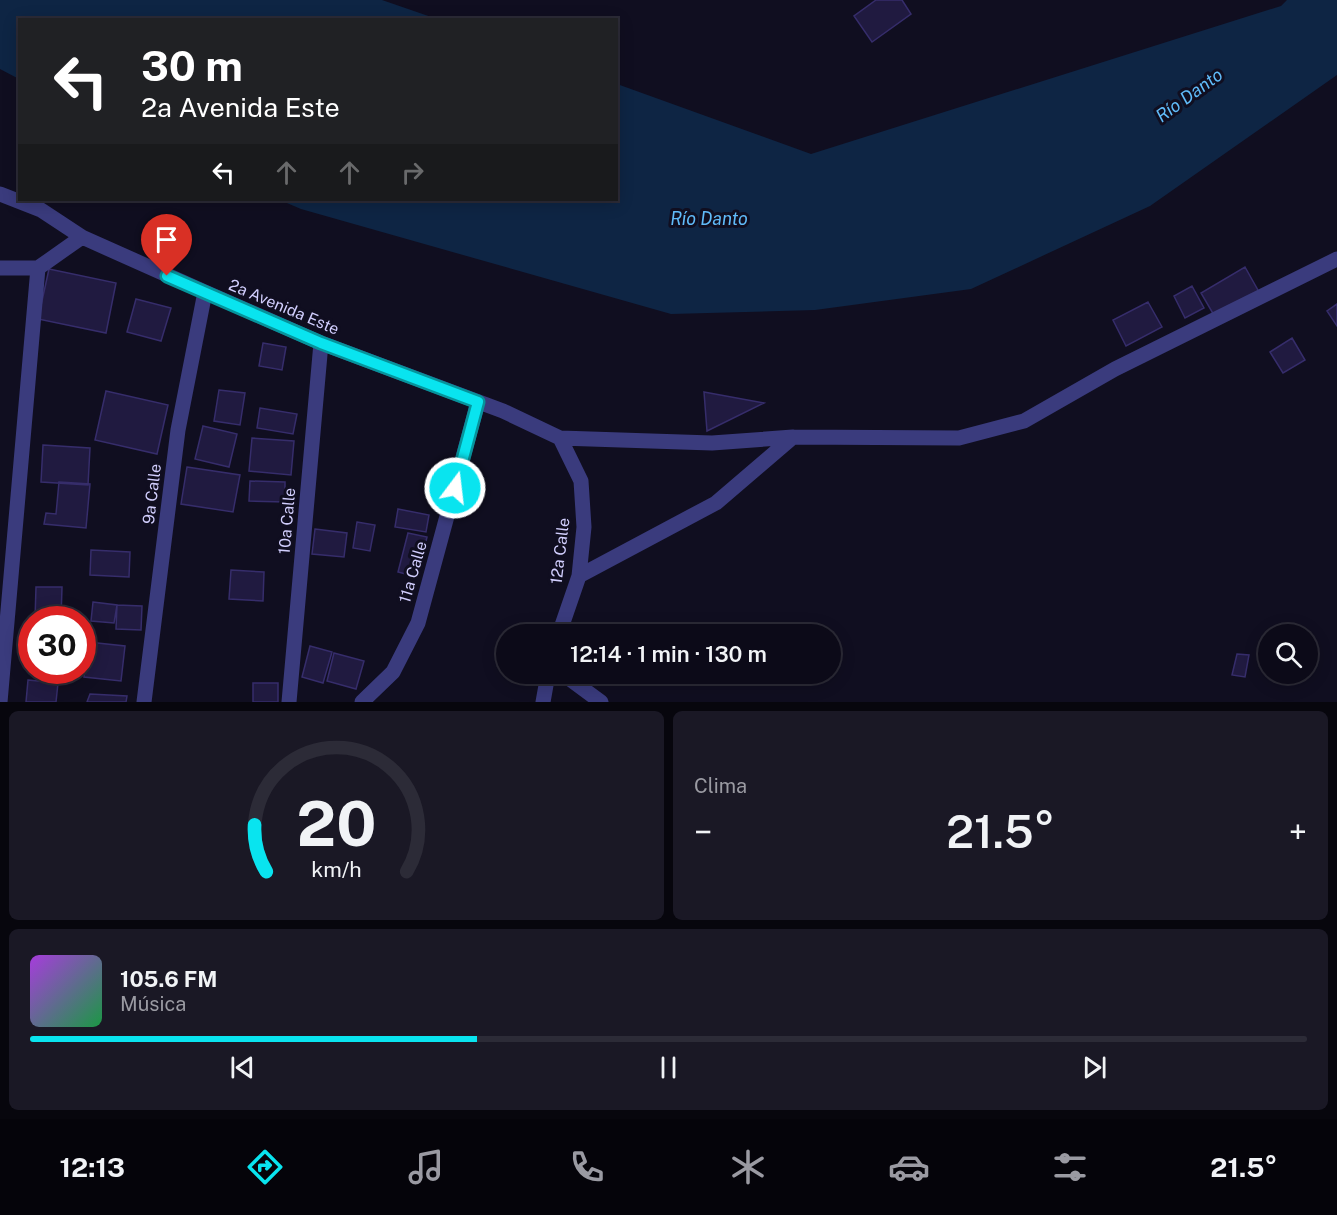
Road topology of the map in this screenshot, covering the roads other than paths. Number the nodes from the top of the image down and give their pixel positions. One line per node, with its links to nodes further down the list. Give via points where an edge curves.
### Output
1 (0, 194): 2 (street, 2a Avenida Este, via 41,210)
2 (82, 237): 5 (street); 6 (street, 2a Avenida Este)
3 (1337, 259): 9 (street, via 1115,369 1024,421 959,438)
4 (0, 268): 5 (street)
5 (38, 268): 15 (street)
6 (205, 292): 7 (street, 2a Avenida Este); 16 (street, 9a Calle, via 178,430)
7 (321, 343): 8 (street, 2a Avenida Este); 17 (street, 10a Calle)
8 (478, 402): 10 (street, 2a Avenida Este); 18 (street, 11a Calle, via 418,623 393,672)
9 (793, 437): 10 (street, via 712,443); 11 (street, via 716,503)
10 (560, 438): 11 (street, 12a Calle, via 581,481 584,527)
11 (579, 576): 12 (street, 12a Calle)
12 (563, 624)
13 (546, 684): 19 (street)
14 (577, 684): 20 (street)
15 (0, 702)
16 (144, 702)
17 (289, 702)
18 (362, 702)
19 (543, 702)
20 (601, 702)

